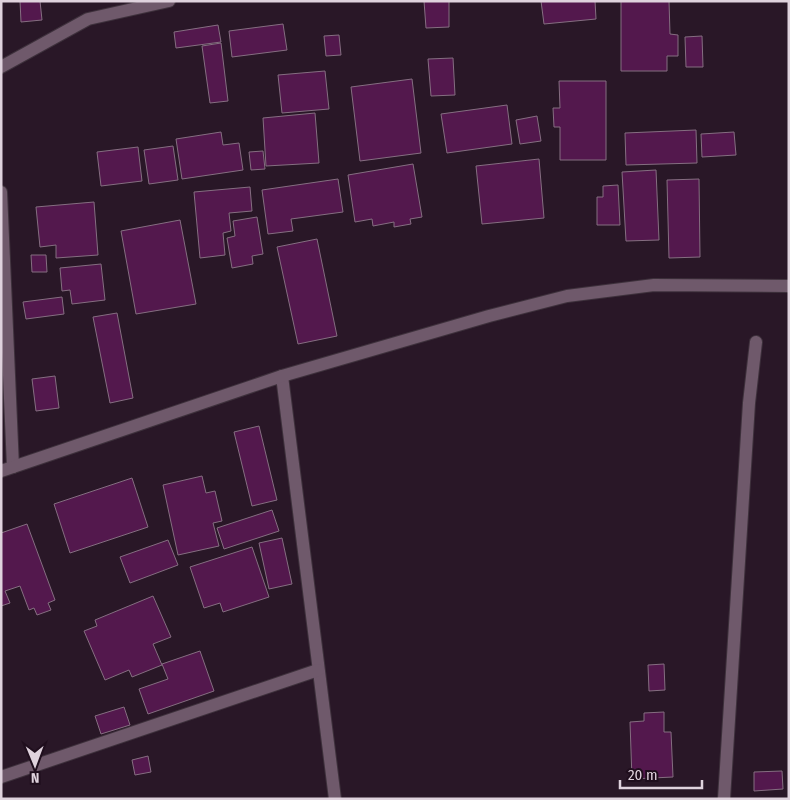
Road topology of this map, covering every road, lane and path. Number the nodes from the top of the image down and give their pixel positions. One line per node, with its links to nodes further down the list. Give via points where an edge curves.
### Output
1 (169, 1): 2 (street, via 88,19)
2 (1, 67)
3 (1, 192): 7 (street)
4 (789, 286): 6 (street, via 654,285 567,296)
5 (756, 342): 11 (street, via 749,403)
6 (282, 376): 7 (street); 8 (street)
7 (7, 469)
8 (318, 670): 9 (street); 10 (street)
9 (1, 777)
10 (335, 799)
11 (724, 799)

